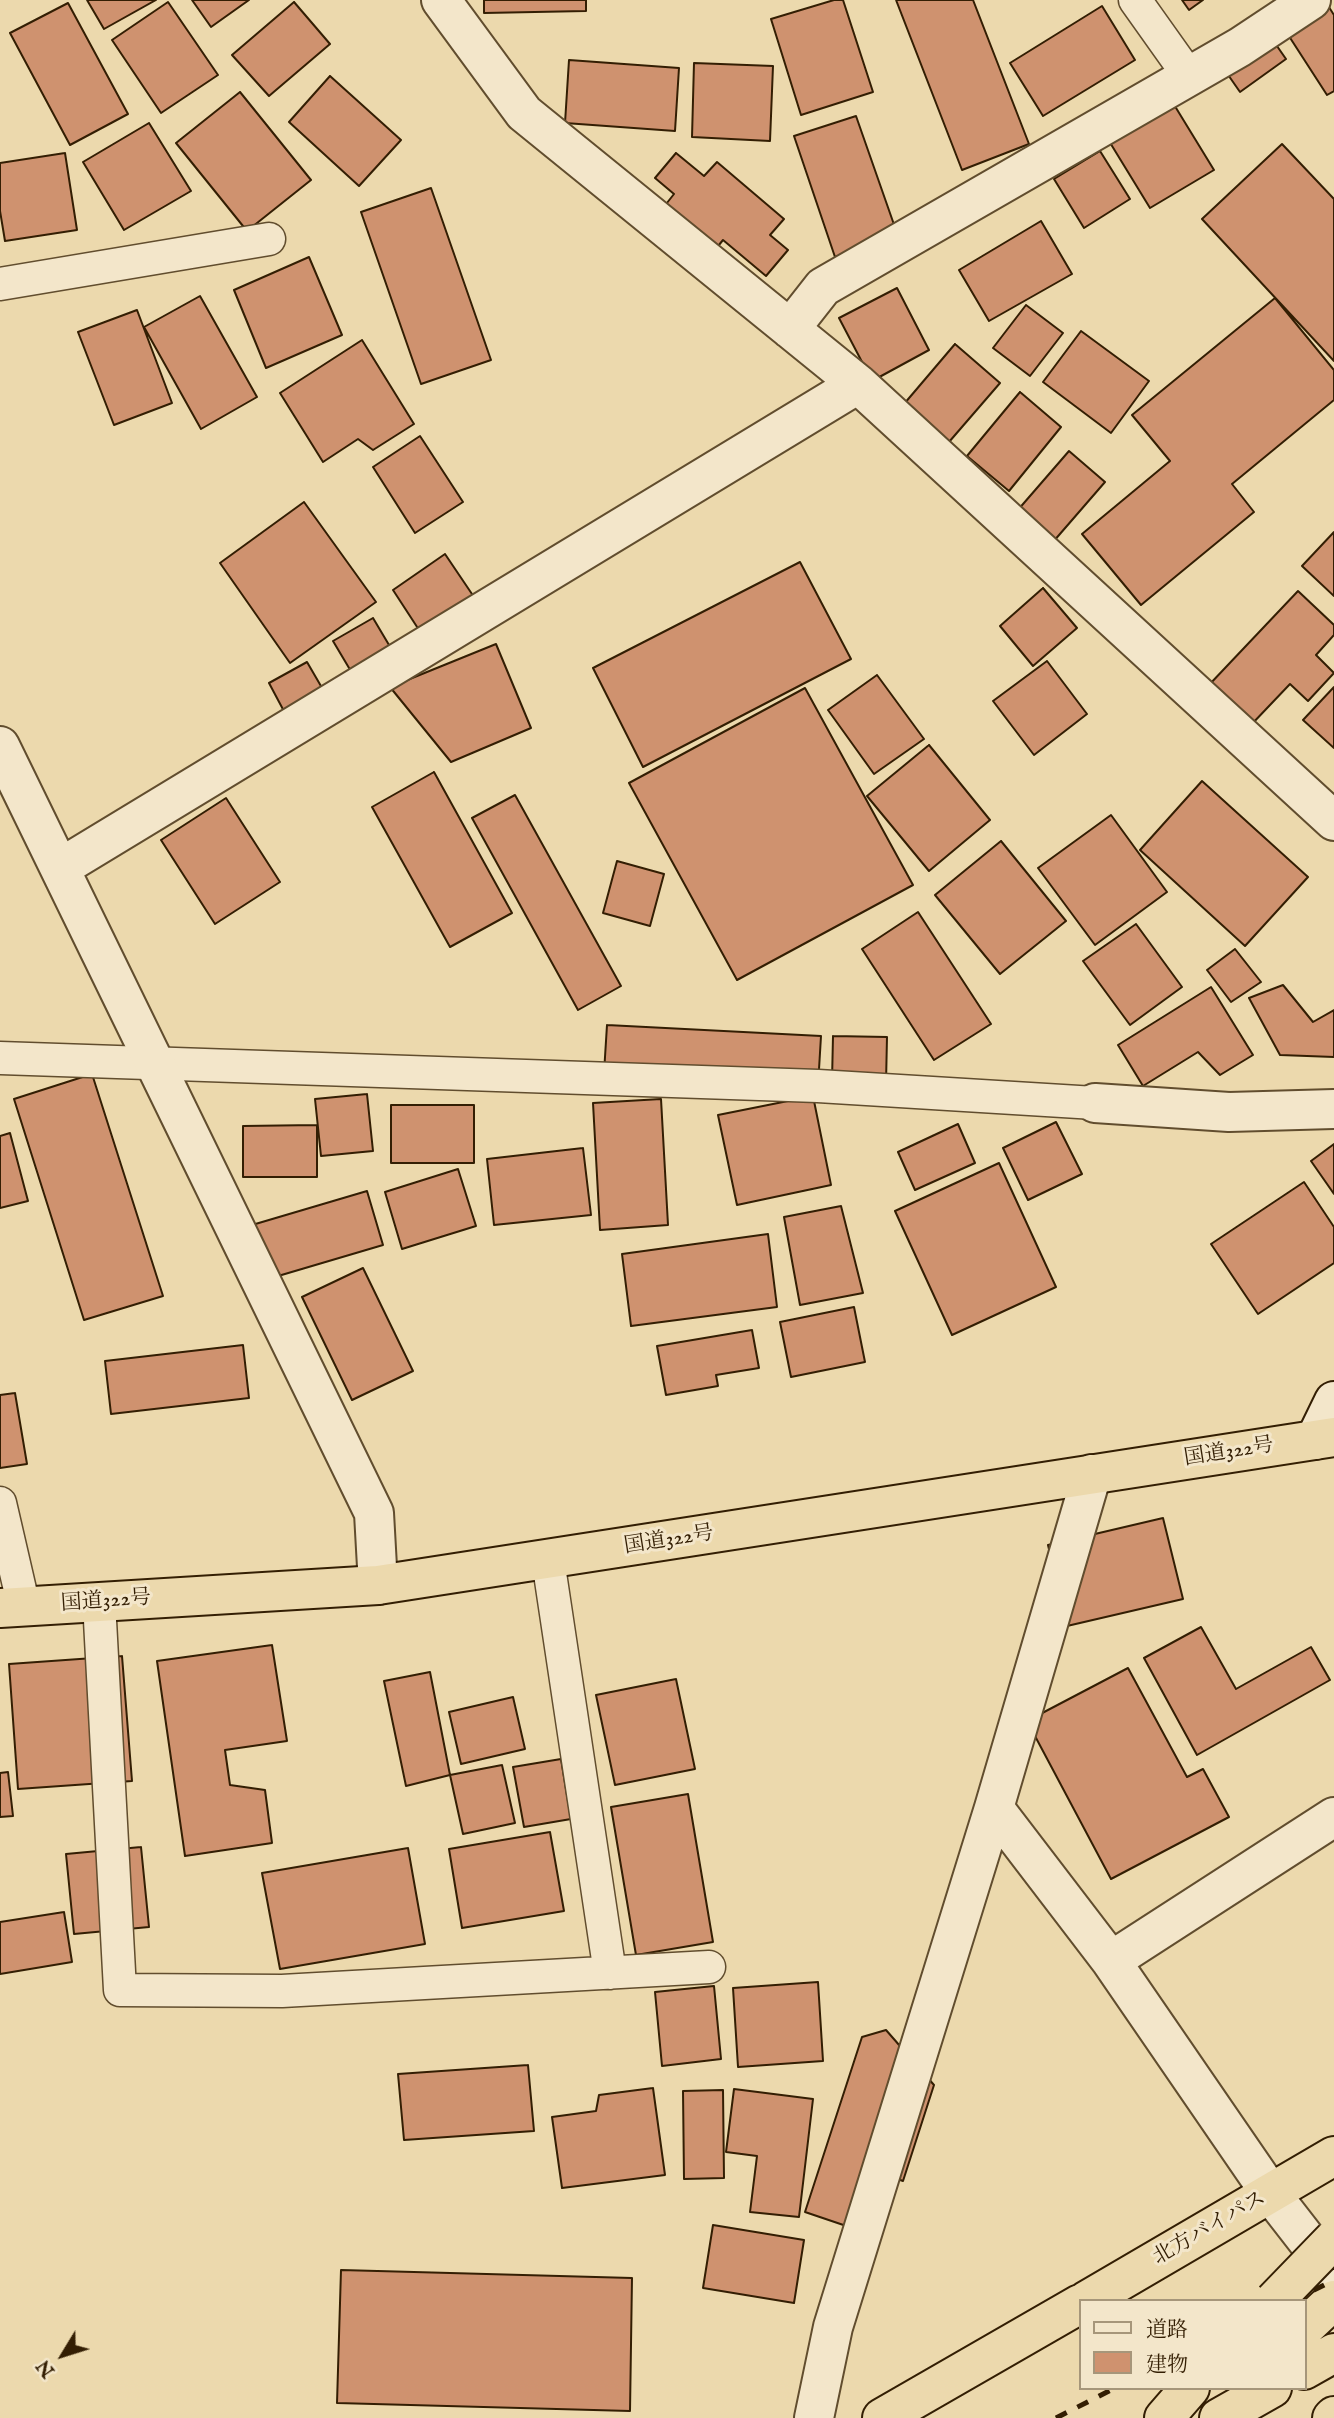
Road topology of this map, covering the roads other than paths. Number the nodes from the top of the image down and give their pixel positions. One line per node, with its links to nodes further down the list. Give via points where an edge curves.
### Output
1 (441, 0): 7 (street, via 524,113)
2 (1135, 0): 4 (lane)
3 (1311, 0): 4 (street)
4 (1189, 76): 7 (street, via 822,287)
5 (269, 239): 6 (lane)
6 (0, 284)
7 (790, 328): 8 (street)
8 (858, 383): 10 (street); 11 (street)
9 (0, 746): 11 (street)
10 (1334, 821)
11 (60, 868): 13 (street)
12 (0, 1058): 13 (lane)
13 (157, 1063): 14 (lane, via 818,1086); 21 (street, via 374,1513)
14 (1095, 1102): 15 (street, via 1228,1112)
15 (1334, 1110)
16 (1334, 1401): 17 (street)
17 (1325, 1439): 18 (highway, 国道322号)
18 (1092, 1474): 20 (highway, 国道322号); 24 (street)
19 (0, 1503): 23 (lane)
20 (548, 1560): 21 (highway, 国道322号); 28 (lane)
21 (378, 1585): 22 (highway, 国道322号)
22 (99, 1602): 23 (highway, 国道322号); 28 (lane, via 120,1990 282,1991)
23 (12, 1607)
24 (994, 1808): 26 (street); 43 (street, via 833,2327)
25 (1334, 1817): 26 (street)
26 (1111, 1961): 30 (street)
27 (709, 1967): 28 (lane)
28 (610, 1973)
29 (1334, 2156): 30 (highway, 北方バイパス)
30 (1271, 2194): 32 (street); 33 (highway, 北方バイパス)
31 (1334, 2239): 34 (highway, bridge)
32 (1334, 2275)
33 (1089, 2299)
34 (1276, 2299)
35 (1334, 2300): 37 (highway)
36 (1078, 2305): 44 (highway)
37 (1306, 2326)
38 (1334, 2353): 39 (highway)
39 (1306, 2369)
40 (1188, 2390): 45 (highway)
41 (1243, 2390): 46 (highway)
42 (1268, 2390): 46 (highway)
43 (814, 2418)
44 (882, 2418)
45 (1164, 2418)
46 (1217, 2418)

